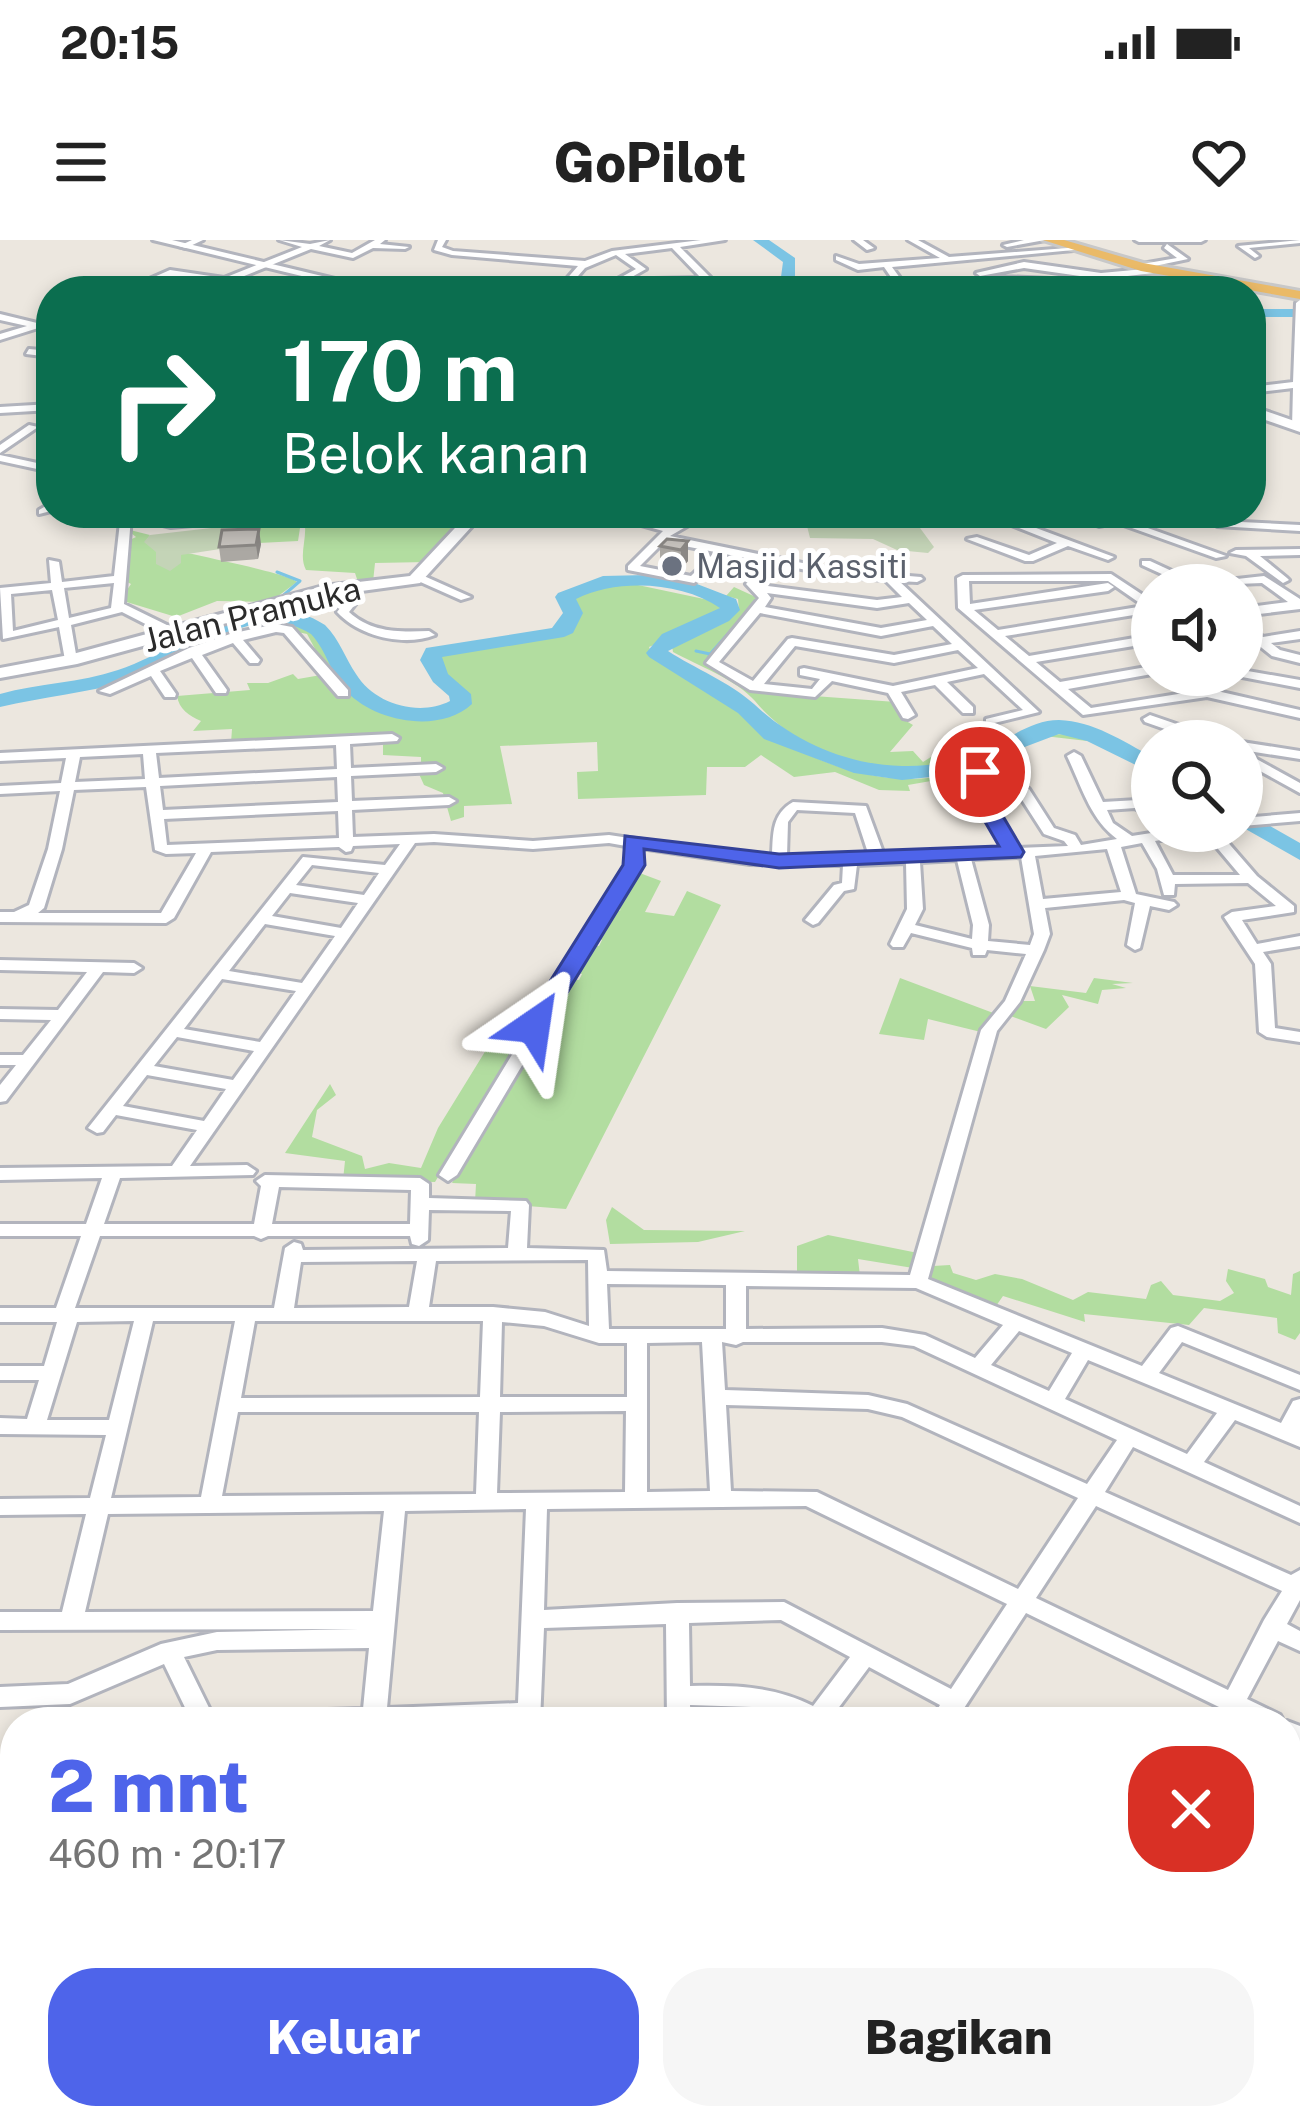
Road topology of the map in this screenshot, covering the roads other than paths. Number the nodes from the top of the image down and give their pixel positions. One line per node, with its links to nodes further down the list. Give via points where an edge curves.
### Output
1 (158, 240): 20 (street)
2 (199, 240): 20 (street)
3 (284, 240): 17 (street)
4 (326, 240): 17 (street)
5 (442, 240): 28 (street, via 437,248 452,253)
6 (721, 240): 18 (street)
7 (858, 240): 23 (street)
8 (912, 240): 29 (street)
9 (1139, 240): 14 (street)
10 (1198, 240): 14 (street); 22 (street)
11 (1051, 241): 19 (highway); 24 (street)
12 (1300, 241): 15 (street)
13 (535, 242): 28 (street)
14 (1171, 242): 34 (street, via 1184,260)
15 (1256, 242): 26 (street, via 1241,247)
16 (378, 243): 17 (street, via 353,256); 21 (street)
17 (304, 244): 32 (street)
18 (676, 245): 25 (street); 43 (street)
19 (1084, 245): 29 (street); 34 (highway)
20 (183, 246): 32 (street)
21 (405, 247)
22 (1212, 247)
23 (870, 248)
24 (955, 248)
25 (611, 250): 31 (street); 42 (street, via 642,269)
26 (1255, 256)
27 (839, 258): 33 (street, via 858,267)
28 (527, 259): 31 (street)
29 (948, 260): 30 (street); 36 (street)
30 (926, 262): 33 (street); 45 (street)
31 (586, 263): 37 (street)
32 (262, 264): 40 (street); 41 (street)
33 (886, 265): 44 (street)
34 (1148, 268): 47 (street); 48 (highway)
35 (605, 270): 37 (street)
36 (980, 273): 46 (street); 47 (street, via 1024,265)
37 (578, 274)
38 (162, 276): 39 (street)
39 (197, 276)
40 (232, 276)
41 (307, 276)
42 (629, 276)
43 (705, 276)
44 (895, 276)
45 (946, 276)
46 (985, 276)
47 (1101, 276)
48 (1187, 276)
49 (1266, 297): 50 (highway)
50 (1299, 306): 57 (street)
51 (2, 318): 52 (street)
52 (36, 326)
53 (36, 327): 54 (street)
54 (0, 337)
55 (29, 352): 56 (street)
56 (36, 353)
57 (1298, 384): 58 (street); 63 (street)
58 (1266, 388)
59 (36, 408): 60 (street)
60 (0, 410)
61 (1266, 416): 63 (street)
62 (32, 427): 64 (street)
63 (1299, 428)
64 (2, 457): 65 (street)
65 (36, 465)
66 (1289, 511): 73 (street)
67 (126, 528): 87 (street)
68 (464, 528): 85 (street)
69 (657, 528): 74 (street)
70 (1029, 528): 76 (street)
71 (1121, 528): 77 (street)
72 (1133, 528): 77 (street)
73 (1294, 528): 79 (street)
74 (664, 530): 78 (street); 78 (street, via 632,568 694,580)
75 (974, 539): 76 (street, via 1029,559)
76 (1068, 542): 80 (street)
77 (1176, 545): 81 (street); 84 (street)
78 (723, 550): 82 (street)
79 (1300, 550): 100 (street, via 1243,553)
80 (1108, 556)
81 (1220, 556)
82 (774, 560): 86 (street); 93 (street)
83 (53, 562): 92 (street)
84 (1149, 564)
85 (420, 578): 91 (street, Jalan Pramuka); 98 (street)
86 (889, 578): 88 (street); 99 (street)
87 (118, 579): 92 (street); 101 (street)
88 (917, 579)
89 (1263, 579): 100 (street)
90 (1123, 584): 94 (street); 96 (street); 102 (street, via 1111,577 964,576)
91 (355, 585): 109 (street, Jalan Pramuka, via 266,608); 113 (street, via 347,618 385,635)
92 (56, 586): 95 (street); 110 (street)
93 (756, 588): 99 (street, via 878,604); 104 (street, via 764,598)
94 (1131, 590)
95 (3, 592): 110 (street, via 4,635)
96 (1062, 593): 97 (street); 106 (street)
97 (1041, 596): 102 (street); 107 (street)
98 (465, 597)
99 (910, 599): 108 (street)
100 (1299, 601): 103 (street)
101 (119, 606): 110 (street); 111 (street)
102 (964, 608): 112 (street)
103 (1263, 608)
104 (757, 609): 108 (street, via 881,632); 136 (street, via 712,662)
105 (1131, 611): 106 (street)
106 (1089, 619): 107 (street)
107 (1072, 621): 112 (street)
108 (934, 622): 121 (street)
109 (245, 623): 111 (street, Jalan Pramuka); 115 (street); 142 (street, via 288,629)
110 (62, 627): 123 (street)
111 (172, 632): 123 (street, Jalan Pramuka)
112 (996, 634): 126 (street)
113 (429, 635)
114 (1300, 635): 117 (street)
115 (234, 637): 122 (street); 124 (street)
116 (770, 638): 118 (street)
117 (1263, 641)
118 (792, 642): 121 (street, via 894,659); 136 (street)
119 (1131, 642): 126 (street)
120 (1263, 643): 125 (street)
121 (959, 646): 127 (street)
122 (193, 651): 130 (street); 138 (street)
123 (71, 659): 129 (street, Jalan Pramuka)
124 (254, 659)
125 (1300, 659)
126 (1025, 660): 137 (street)
127 (986, 670): 134 (street); 148 (street, via 1032,712)
128 (804, 671): 132 (street)
129 (0, 673)
130 (155, 673): 140 (street); 141 (street)
131 (1131, 674): 137 (street)
132 (829, 677): 136 (street, via 815,693); 139 (street)
133 (1263, 678): 135 (street)
134 (938, 681): 139 (street); 145 (street)
135 (1300, 684)
136 (755, 687)
137 (1056, 687): 143 (street, via 1088,712)
138 (220, 690)
139 (893, 690): 147 (street)
140 (105, 691)
141 (170, 694)
142 (343, 694)
143 (1186, 696)
144 (1227, 696): 146 (street)
145 (968, 710)
146 (1300, 714)
147 (908, 715)
148 (992, 722)
149 (392, 738): 150 (street)
150 (343, 740): 151 (street); 162 (street)
151 (149, 749): 154 (street); 164 (street)
152 (1263, 751): 153 (street)
153 (1275, 752): 155 (street); 160 (street)
154 (74, 753): 157 (street); 165 (street)
155 (1300, 755)
156 (1074, 756): 172 (street)
157 (0, 757)
158 (1263, 765): 160 (street)
159 (436, 768): 162 (street)
160 (1270, 770): 166 (street)
161 (1004, 772): 183 (street, via 977,776 983,801)
162 (346, 774): 163 (street); 171 (street)
163 (268, 777): 164 (street); 173 (street)
164 (153, 781): 165 (street); 174 (street)
165 (68, 787): 167 (street); 198 (street, via 36,908)
166 (1300, 789)
167 (0, 790)
168 (1024, 792): 182 (street, via 1051,833)
169 (449, 801): 171 (street)
170 (1131, 804): 172 (street)
171 (347, 806): 173 (street); 177 (street)
172 (1096, 807): 179 (street)
173 (265, 810): 174 (street)
174 (156, 815): 181 (street, via 162,849)
175 (1263, 818): 176 (street)
176 (1296, 820)
177 (346, 840): 178 (street); 181 (street); 190 (street)
178 (633, 841): 188 (street); 230 (street, via 634,865)
179 (1130, 842): 182 (street); 193 (street); 195 (street)
180 (408, 843): 191 (street)
181 (206, 849): 198 (street, via 166,918)
182 (1077, 850): 183 (street)
183 (1020, 852): 185 (street); 197 (street)
184 (1229, 852): 192 (street)
185 (963, 856): 186 (street, via 937,851); 206 (street)
186 (913, 859): 187 (street); 201 (street)
187 (878, 860): 188 (street, via 861,808 793,806 781,822); 189 (street)
188 (779, 861): 189 (street)
189 (850, 861): 200 (street, via 849,886)
190 (346, 864): 191 (street); 194 (street, via 310,859)
191 (389, 870): 196 (street)
192 (1252, 878): 193 (street); 207 (street, via 1289,909 1232,917)
193 (1167, 880): 195 (street, via 1168,910)
194 (286, 888): 196 (street); 199 (street)
195 (1136, 899): 197 (street); 205 (street)
196 (367, 900): 202 (street)
197 (1039, 904): 208 (street)
198 (8, 917)
199 (261, 920): 202 (street); 212 (street)
200 (813, 920)
201 (909, 928): 204 (street); 206 (street)
202 (344, 933): 213 (street)
203 (1300, 941): 207 (street)
204 (898, 944)
205 (1135, 945)
206 (979, 948): 208 (street)
207 (1253, 949): 217 (street, via 1265,972 1267,1032)
208 (1036, 950): 243 (street, via 989,1030)
209 (0, 965): 210 (street)
210 (93, 968): 211 (street); 215 (street)
211 (134, 968)
212 (218, 974): 213 (street); 216 (street)
213 (304, 988): 218 (street)
214 (0, 1014): 215 (street)
215 (65, 1015): 220 (street)
216 (174, 1032): 218 (street); 221 (street)
217 (1300, 1037)
218 (262, 1047): 222 (street)
219 (0, 1060): 220 (street)
220 (29, 1060): 223 (street)
221 (146, 1070): 222 (street); 224 (street)
222 (236, 1086): 225 (street)
223 (0, 1097)
224 (115, 1110): 225 (street); 226 (street)
225 (208, 1126): 227 (street)
226 (97, 1128)
227 (176, 1173): 229 (street); 231 (street)
228 (0, 1174): 229 (street)
229 (112, 1175): 233 (street)
230 (448, 1175)
231 (261, 1178): 232 (street, via 420,1184); 236 (street)
232 (422, 1204): 235 (street); 238 (street, via 520,1205)
233 (94, 1229): 234 (street); 236 (street); 248 (street)
234 (0, 1230)
235 (419, 1230): 237 (street); 240 (street)
236 (261, 1233): 237 (street)
237 (298, 1234): 239 (street)
238 (517, 1255): 240 (street); 241 (street, via 597,1254)
239 (292, 1256): 240 (street); 244 (street)
240 (422, 1257): 245 (street)
241 (599, 1277): 242 (street); 252 (street)
242 (736, 1278): 243 (street); 254 (street)
243 (918, 1282): 251 (street)
244 (283, 1314): 245 (street); 250 (street)
245 (418, 1314): 246 (street)
246 (494, 1314): 252 (street); 264 (street)
247 (0, 1315): 248 (street)
248 (66, 1315): 249 (street); 259 (street)
249 (145, 1315): 250 (street); 271 (street)
250 (246, 1315): 266 (street)
251 (1017, 1321): 256 (street); 257 (street)
252 (599, 1336): 253 (street)
253 (637, 1338): 255 (street); 265 (street)
254 (736, 1338): 255 (street); 257 (street, via 906,1337)
255 (712, 1339): 262 (street)
256 (1085, 1349): 260 (street); 263 (street)
257 (979, 1367): 263 (street)
258 (0, 1373): 259 (street)
259 (51, 1373): 270 (street)
260 (1147, 1374): 261 (street, via 1178,1334); 268 (street)
261 (1300, 1383)
262 (715, 1397): 275 (street, via 884,1403); 276 (street)
263 (1054, 1400): 273 (street)
264 (492, 1401): 265 (street); 266 (street); 278 (street)
265 (636, 1404): 277 (street)
266 (230, 1405): 281 (street)
267 (1300, 1406): 272 (street)
268 (1231, 1410): 272 (street); 274 (street)
269 (0, 1426): 270 (street)
270 (35, 1427): 271 (street)
271 (118, 1428): 282 (street)
272 (1293, 1436)
273 (1128, 1439): 274 (street); 275 (street)
274 (1190, 1466): 284 (street)
275 (1092, 1497): 285 (street); 286 (street)
276 (721, 1501): 277 (street); 286 (street, via 818,1501)
277 (635, 1502): 279 (street)
278 (486, 1503): 279 (street); 280 (street)
279 (537, 1503): 288 (street)
280 (395, 1504): 281 (street); 292 (street)
281 (210, 1505): 282 (street)
282 (99, 1507): 283 (street); 290 (street)
283 (0, 1508)
284 (1300, 1515)
285 (1297, 1583): 291 (street)
286 (1023, 1599): 305 (street); 306 (street)
287 (677, 1612): 288 (street); 295 (street, via 784,1611); 296 (street)
288 (532, 1619): 300 (street)
289 (0, 1621): 290 (street)
290 (71, 1621): 292 (street)
291 (1272, 1627): 293 (street); 307 (street)
292 (384, 1629): 294 (street); 299 (street)
293 (1300, 1642)
294 (170, 1652): 297 (street, via 70,1694); 298 (street)
295 (866, 1654): 303 (street); 304 (street)
296 (679, 1696): 301 (street); 302 (street, via 741,1695)
297 (0, 1697)
298 (197, 1707)
299 (375, 1707)
300 (529, 1707)
301 (679, 1707)
302 (788, 1707)
303 (826, 1707)
304 (942, 1707)
305 (952, 1707)
306 (1221, 1707)
307 (1230, 1707)

